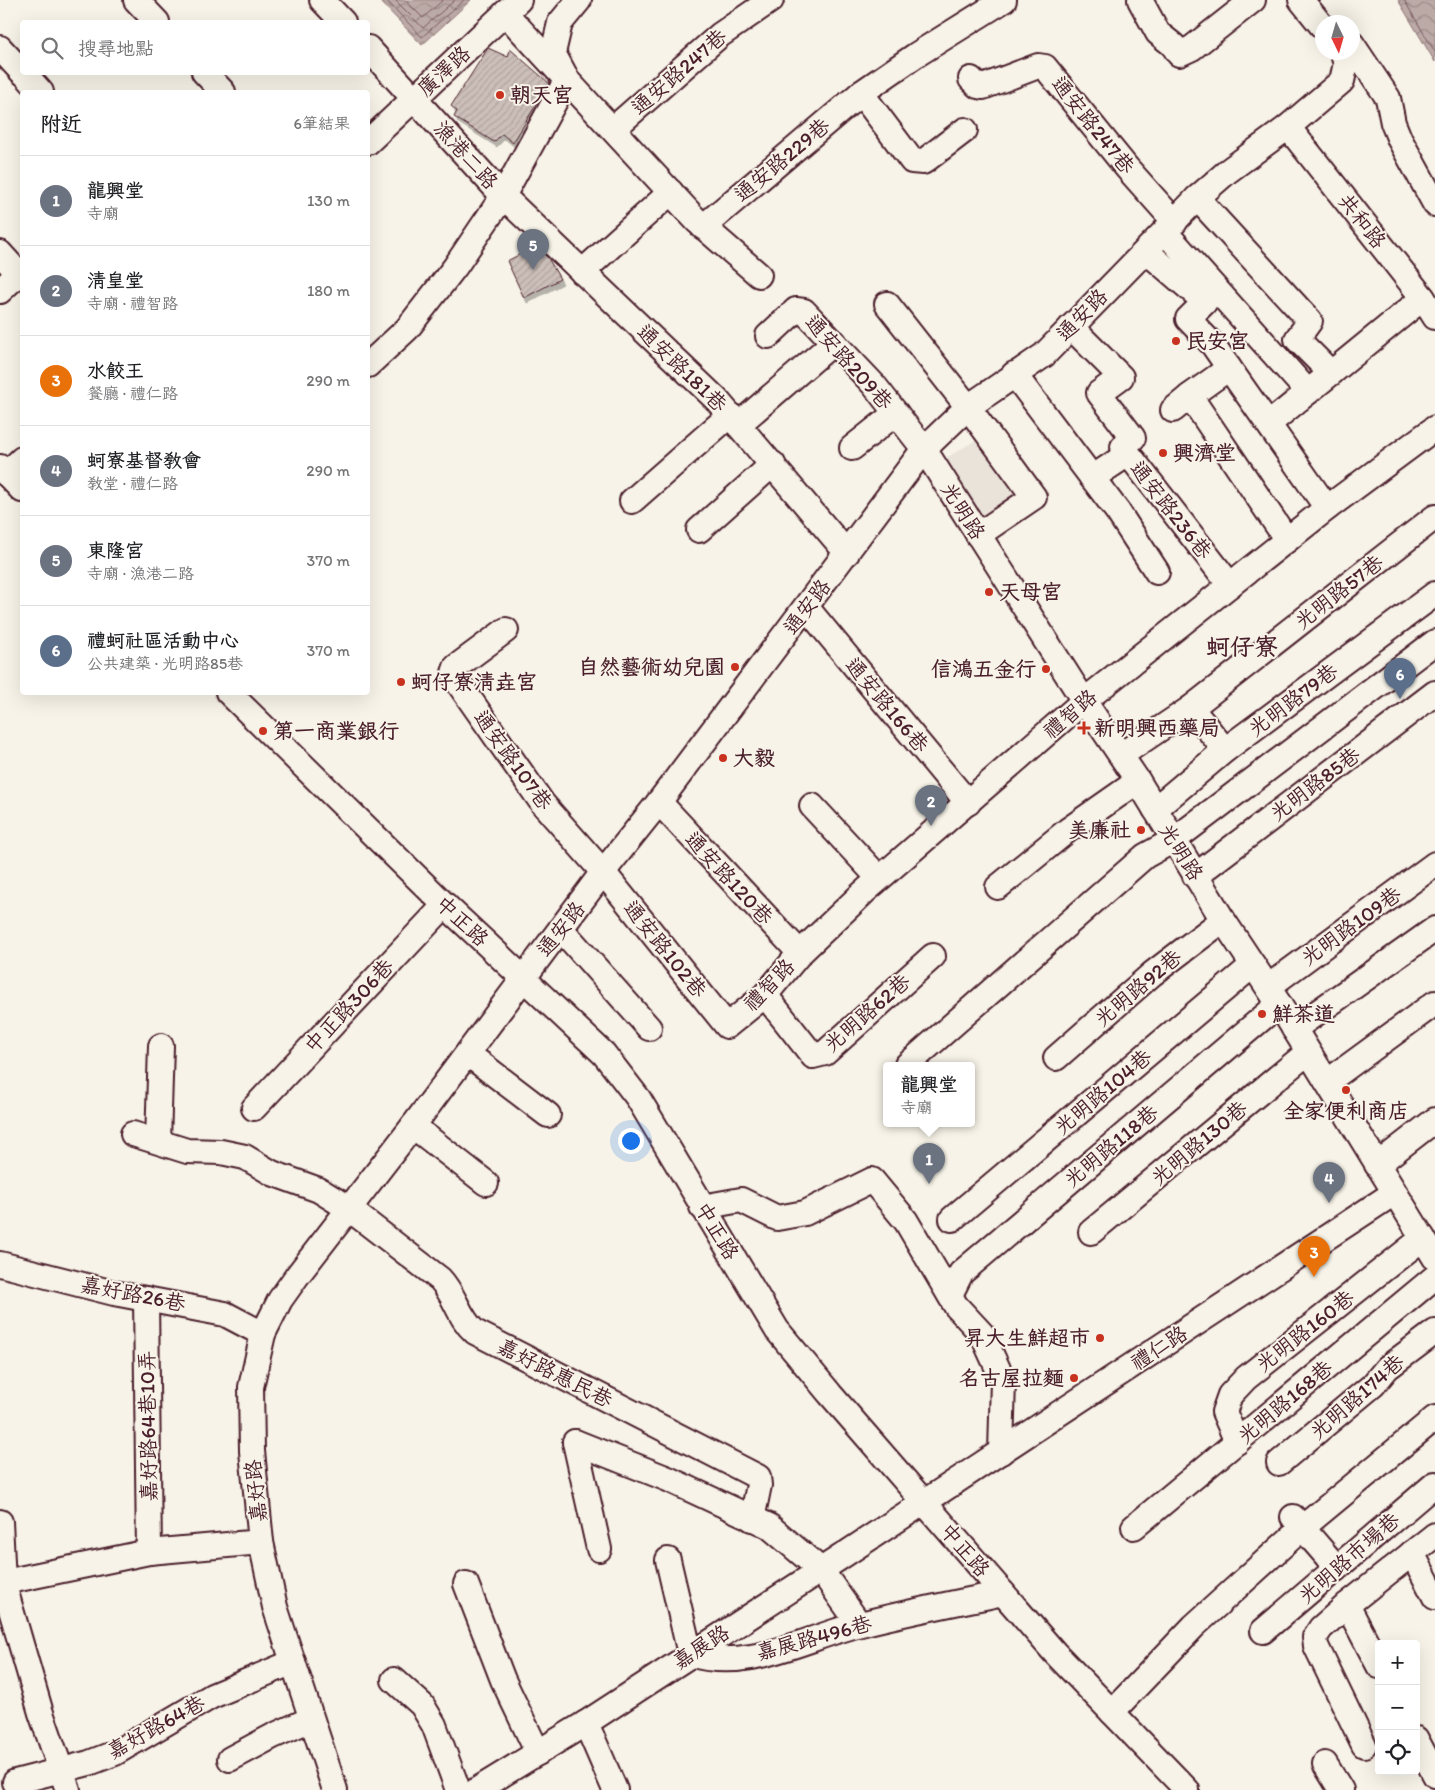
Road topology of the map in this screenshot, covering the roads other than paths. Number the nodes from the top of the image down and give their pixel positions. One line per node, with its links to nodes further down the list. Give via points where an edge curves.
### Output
1 (136, 0): 13 (street)
2 (322, 0): 14 (street)
3 (580, 0): 22 (street, via 560,23 553,53)
4 (771, 0): 28 (street, 通安路247巷, via 720,35)
5 (1004, 0): 25 (street)
6 (1140, 0): 7 (street, via 1158,33 1179,54 1192,48)
7 (1253, 0)
8 (1301, 0): 12 (street)
9 (1322, 0): 11 (street)
10 (512, 7): 22 (street); 26 (street, 廣澤路)
11 (1333, 15)
12 (1315, 17)
13 (155, 20)
14 (341, 20)
15 (0, 48): 19 (street)
16 (370, 50): 26 (street, 漁港二路)
17 (1345, 60): 20 (street)
18 (1355, 60): 20 (street)
19 (20, 69)
20 (1358, 74): 27 (street, 通安路); 34 (street, via 1388,98 1400,140)
21 (26, 75): 24 (street)
22 (567, 79): 28 (street); 32 (street)
23 (971, 79): 36 (street, 通安路247巷, via 983,87 1038,66 1045,67 1127,168)
24 (39, 90)
25 (862, 93): 29 (street, via 912,161 917,163 923,162); 35 (street, 通安路229巷)
26 (414, 98): 30 (street, 廣澤路); 32 (street, 漁港二路)
27 (1288, 127): 33 (street, 通安路); 45 (street, 共和路)
28 (613, 129): 31 (street)
29 (965, 130)
30 (370, 140)
31 (671, 192): 35 (street); 40 (street)
32 (503, 196): 40 (street, 通安路181巷); 49 (street, via 455,267 407,329)
33 (1197, 198): 36 (street, 通安路); 51 (street, via 1310,321 1298,339)
34 (1435, 204)
35 (703, 226): 42 (street)
36 (1170, 228): 37 (street, 通安路); 53 (street)
37 (1146, 251): 46 (street, 通安路); 50 (street, via 1205,302 1188,319)
38 (0, 253): 39 (street)
39 (20, 271)
40 (582, 272): 56 (street, 通安路181巷)
41 (20, 273): 43 (street)
42 (759, 275)
43 (0, 292)
44 (887, 304): 54 (street)
45 (1429, 307): 51 (street)
46 (1071, 327): 52 (street, 通安路, via 1044,355); 61 (street, 通安路236巷, via 1121,377 1100,393 1133,438 1123,447)
47 (768, 336): 48 (street, 通安路209巷, via 796,310 800,310)
48 (834, 342): 55 (street, 通安路209巷); 56 (street)
49 (370, 363)
50 (1229, 368): 57 (street); 69 (street, via 1181,403)
51 (1331, 373): 53 (street)
52 (1014, 374): 54 (street, 通安路); 63 (street)
53 (1308, 392): 57 (street)
54 (968, 407): 60 (street, 通安路); 68 (street, via 1034,497)
55 (896, 413): 59 (street); 60 (street, 通安路209巷)
56 (734, 420): 62 (street, 通安路181巷); 64 (street)
57 (1270, 423): 65 (street)
58 (1435, 428): 65 (street, 禮智路)
59 (852, 448)
60 (924, 449): 68 (street, 光明路); 70 (street, 通安路)
61 (1128, 454): 63 (street); 72 (street, 通安路236巷)
62 (773, 464): 67 (street); 70 (street, 通安路181巷)
63 (1092, 478): 71 (street)
64 (632, 501)
65 (1328, 508): 69 (street, 禮智路)
66 (1435, 517): 80 (street, 光明路57巷)
67 (699, 530)
68 (978, 535): 79 (street, 光明路)
69 (1287, 540): 72 (street, 禮智路)
70 (847, 552): 74 (street, 通安路)
71 (1157, 572)
72 (1230, 585): 79 (street, 禮智路)
73 (1435, 594): 81 (street, 光明路79巷)
74 (806, 608): 84 (street, 通安路); 85 (street, 通安路166巷)
75 (506, 630): 90 (street, 通安路107巷, via 456,667 454,674 543,804)
76 (1435, 642): 88 (street, 光明路79巷)
77 (1435, 693): 91 (street, 光明路85巷)
78 (231, 695): 94 (street, 中正路)
79 (1084, 701): 82 (street, 光明路); 85 (street, 禮智路)
80 (1191, 708): 81 (street); 82 (street, 光明路57巷)
81 (1226, 750): 87 (street, 光明路79巷)
82 (1121, 755): 83 (street, 光明路)
83 (1138, 781): 87 (street, 光明路); 93 (street, via 1068,830)
84 (659, 802): 90 (street, 通安路); 98 (street, 通安路120巷)
85 (968, 803): 92 (street, 禮智路)
86 (812, 806): 92 (street)
87 (1154, 809): 88 (street, 光明路)
88 (1174, 840): 91 (street, 光明路); 112 (street, 光明路79巷, via 1145,856)
89 (1435, 864): 103 (street, 光明路109巷)
90 (604, 872): 97 (street, 通安路); 105 (street, 通安路102巷)
91 (1196, 876): 95 (street, 光明路)
92 (879, 878): 98 (street, 禮智路)
93 (998, 888)
94 (445, 905): 101 (street, 中正路); 114 (street, 中正路306巷)
95 (1223, 920): 100 (street, 光明路); 111 (street, 光明路92巷, via 1152,974)
96 (1435, 929): 107 (street)
97 (562, 930): 101 (street, 通安路); 106 (street)
98 (800, 953): 102 (street, 禮智路)
99 (933, 956): 102 (street, 光明路62巷, via 825,1054 813,1056)
100 (1253, 965): 103 (street, 光明路); 125 (street, 光明路104巷)
101 (523, 977): 110 (street, 通安路); 123 (street, 中正路, via 604,1054 638,1098)
102 (765, 995): 105 (street, 禮智路)
103 (1273, 996): 107 (street, 光明路); 130 (street, 光明路118巷, via 961,1273)
104 (1435, 1003): 113 (street)
105 (727, 1026)
106 (648, 1028)
107 (1294, 1029): 109 (street, 光明路)
108 (161, 1046): 119 (street)
109 (1307, 1053): 113 (street, 光明路); 126 (street, 光明路130巷)
110 (468, 1054): 115 (street); 117 (street, 通安路)
111 (1056, 1058)
112 (910, 1062)
113 (1327, 1082): 120 (street, 光明路)
114 (254, 1108)
115 (548, 1115)
116 (1435, 1120): 120 (street)
117 (413, 1126): 121 (street); 124 (street, 通安路)
118 (133, 1134): 119 (street)
119 (158, 1141): 124 (street, via 187,1151 221,1152 245,1157 272,1173 319,1190)
120 (1377, 1165): 122 (street, 光明路)
121 (486, 1183)
122 (1394, 1193): 127 (street, 光明路); 136 (street, 禮仁路)
123 (702, 1207): 130 (street, via 741,1200 777,1218 805,1213 872,1180 906,1221); 139 (street, 中正路, via 778,1330)
124 (348, 1208): 133 (street, 嘉好路, via 280,1300); 140 (street, 嘉好路惠民巷, via 440,1279 452,1291 466,1324 475,1332 758,1476)
125 (952, 1218)
126 (1091, 1232)
127 (1429, 1248): 135 (street, 光明路160巷, via 1246,1378 1230,1395 1224,1412)
128 (0, 1264): 131 (street, 嘉好路26巷, via 114,1294)
129 (1435, 1277): 135 (street, 光明路168巷)
130 (950, 1295): 136 (street, via 982,1334 1001,1372)
131 (146, 1299): 133 (street, 嘉好路26巷, via 225,1314); 147 (street, 嘉好路64巷10弄)
132 (1435, 1332): 137 (street, 光明路174巷, via 1387,1368 1373,1385)
133 (263, 1334): 145 (street, 嘉好路, via 251,1387 252,1451)
134 (1435, 1418): 142 (street)
135 (1237, 1442): 143 (street, 光明路168巷)
136 (1001, 1452): 139 (street, 禮仁路)
137 (1279, 1463)
138 (1435, 1484): 150 (street, 光明路市場巷)
139 (923, 1502): 151 (street, 嘉展路); 154 (street, 中正路)
140 (752, 1519): 146 (street, via 668,1479 575,1442); 151 (street, via 769,1526)
141 (0, 1522): 152 (street)
142 (1297, 1523): 150 (street); 163 (street)
143 (1134, 1527)
144 (1435, 1535): 148 (street)
145 (261, 1542): 147 (street); 161 (street, 嘉好路, via 275,1607)
146 (599, 1549)
147 (149, 1552): 152 (street)
148 (1412, 1554): 155 (street); 156 (street)
149 (668, 1560): 159 (street)
150 (1337, 1568): 158 (street, 光明路市場巷)
151 (821, 1570): 157 (street); 159 (street, 嘉展路)
152 (1, 1583): 172 (street)
153 (466, 1584): 168 (street, via 503,1680)
154 (1003, 1593): 157 (street, 嘉展路496巷); 163 (street, 中正路)
155 (1435, 1597)
156 (1347, 1605): 160 (street); 166 (street, via 1321,1628 1315,1637 1316,1646)
157 (859, 1624): 159 (street, 嘉展路496巷, via 785,1650 708,1660)
158 (1263, 1631)
159 (690, 1654): 165 (street, 嘉展路)
160 (1375, 1658)
161 (293, 1662): 164 (street, 嘉好路); 172 (street, 嘉好路64巷, via 212,1696)
162 (394, 1680): 175 (street, via 422,1705 434,1725)
163 (1112, 1712): 178 (street, 中正路)
164 (311, 1719): 169 (street); 174 (street, 嘉好路)
165 (586, 1723): 168 (street, 嘉展路); 177 (street)
166 (1364, 1745)
167 (1420, 1747): 171 (street)
168 (538, 1753): 176 (street, 嘉展路)
169 (230, 1759)
170 (1326, 1764): 179 (street)
171 (1435, 1775)
172 (65, 1779): 173 (street, 嘉好路64巷)
173 (15, 1782)
174 (335, 1790)
175 (458, 1790)
176 (477, 1790)
177 (614, 1790)
178 (1187, 1790)
179 (1340, 1790)

